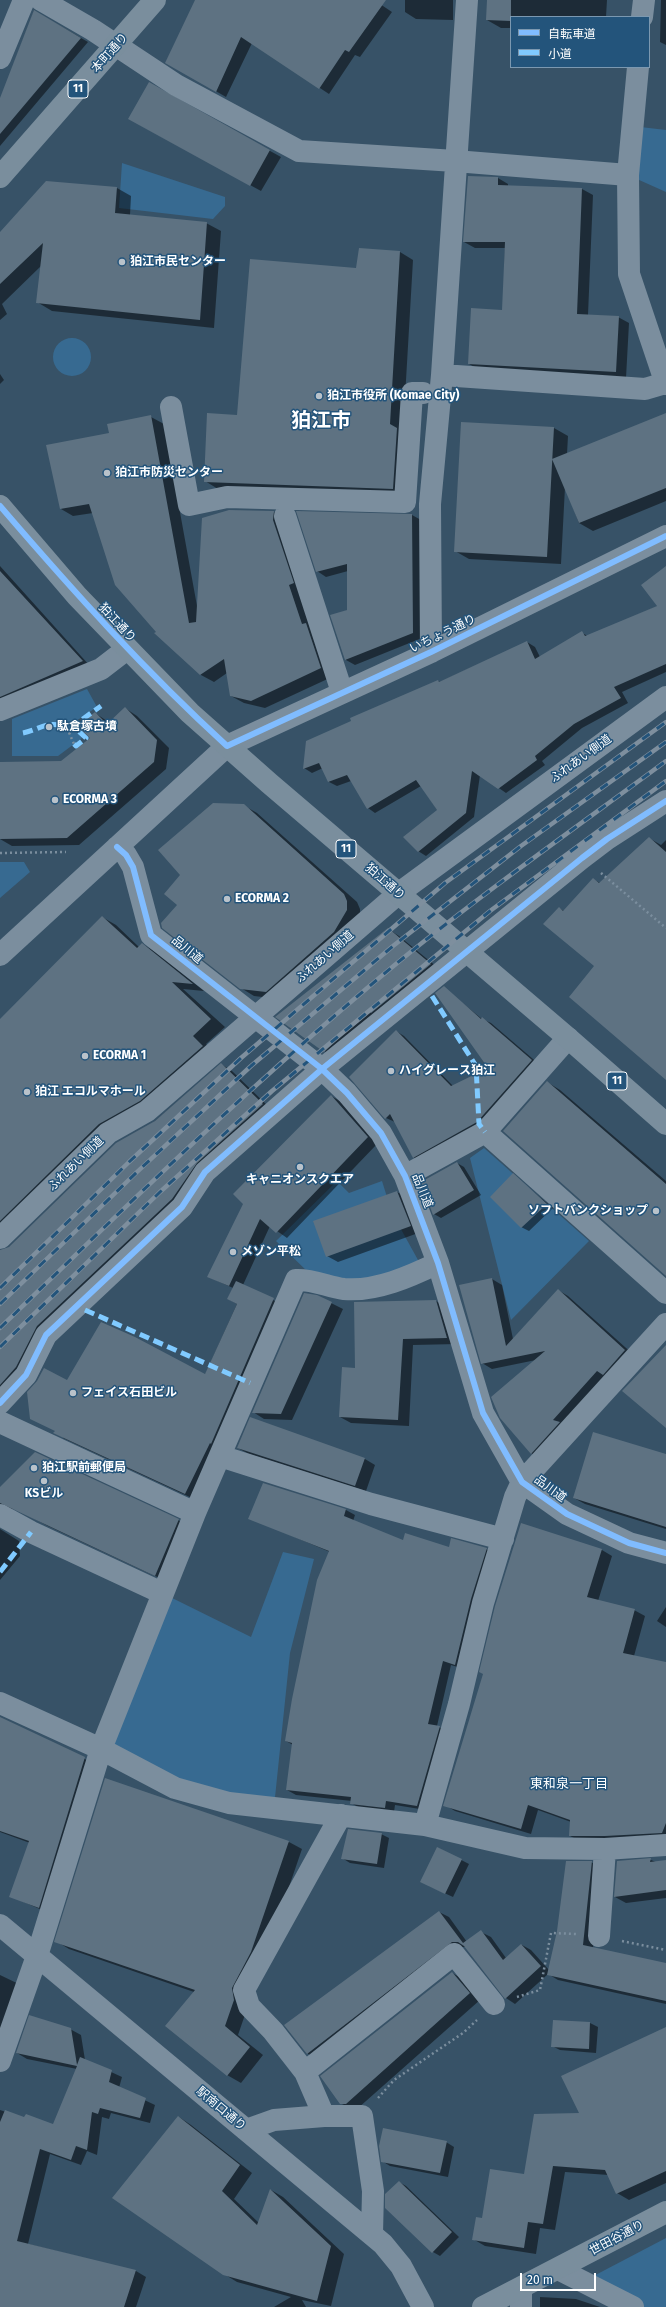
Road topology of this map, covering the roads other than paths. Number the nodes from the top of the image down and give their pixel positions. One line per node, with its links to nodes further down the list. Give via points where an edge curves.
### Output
1 (24, 0): 8 (street)
2 (41, 0): 7 (street)
3 (155, 0): 7 (main road, 本町通り / 11)
4 (467, 0): 10 (street)
5 (644, 0): 6 (street)
6 (642, 16)
7 (116, 46): 10 (street, via 176,85 300,151); 12 (main road, 本町通り / 11)
8 (0, 58)
9 (638, 68): 11 (street)
10 (456, 161): 11 (street); 13 (street)
11 (628, 174): 14 (street, via 629,274)
12 (0, 177)
13 (442, 375): 14 (street, via 645,389); 21 (street, via 430,504)
14 (665, 384)
15 (423, 394): 16 (street, via 412,393 405,502 227,498 189,506)
16 (171, 407)
17 (0, 506): 20 (main road, 狛江通り / 11, via 77,596)
18 (285, 516): 22 (street)
19 (666, 536): 21 (street, いちょう通り)
20 (127, 649): 24 (street, via 101,669); 25 (main road, 狛江通り / 11)
21 (431, 652): 22 (street, いちょう通り)
22 (342, 692): 25 (street, いちょう通り)
23 (665, 699): 28 (street, ふれあい側道)
24 (0, 710)
25 (227, 746): 27 (street, いちょう通り); 28 (main road, 狛江通り / 11)
26 (666, 801): 29 (street, via 607,839)
27 (117, 847): 30 (street, いちょう通り); 31 (street, 品川道, via 126,855 133,867 151,935)
28 (399, 893): 29 (main road, 狛江通り / 11); 31 (street, ふれあい側道)
29 (467, 952): 32 (main road, 狛江通り / 11); 33 (street)
30 (0, 955)
31 (254, 1018): 33 (street, 品川道); 37 (street, ふれあい側道, via 147,1111 108,1133)
32 (568, 1038): 34 (main road, 狛江通り / 11); 35 (street)
33 (322, 1069): 36 (street, 品川道, via 347,1093 381,1133); 41 (street, via 205,1172 182,1207 46,1335 26,1375)
34 (666, 1124)
35 (485, 1132): 36 (street); 39 (street)
36 (405, 1176): 38 (street, 品川道)
37 (0, 1238)
38 (438, 1262): 43 (street, via 411,1276 362,1288 345,1289 296,1280); 44 (street, 品川道, via 483,1413)
39 (666, 1293)
40 (666, 1324): 44 (street)
41 (0, 1403)
42 (0, 1422): 45 (street)
43 (220, 1456): 45 (street); 47 (street, via 371,1504)
44 (522, 1482): 47 (street); 48 (street, 品川道, via 567,1514 629,1543)
45 (195, 1513): 49 (street)
46 (0, 1515): 49 (street)
47 (503, 1539): 53 (street, via 483,1603 459,1704)
48 (666, 1553)
49 (162, 1593): 51 (street)
50 (0, 1704): 51 (street)
51 (101, 1750): 52 (street, via 175,1788 229,1803); 58 (street)
52 (341, 1815): 53 (street); 61 (street, via 244,1990 249,2006 273,2031)
53 (425, 1825): 55 (street, via 525,1848)
54 (666, 1845): 55 (street)
55 (605, 1849): 57 (street)
56 (0, 1925): 58 (street, 駅南口通り)
57 (599, 1936)
58 (37, 1956): 60 (street); 63 (street, 駅南口通り)
59 (494, 2004): 61 (street, via 454,1954)
60 (0, 2061)
61 (305, 2072): 62 (street)
62 (324, 2116): 63 (street, via 274,2120); 65 (street, via 362,2116 373,2191)
63 (246, 2130): 65 (street, 駅南口通り)
64 (666, 2212): 66 (main road, 世田谷通り)
65 (372, 2234): 68 (street, 駅南口通り, via 393,2254)
66 (558, 2269): 67 (main road, 世田谷通り); 70 (street)
67 (521, 2298): 69 (main road, 世田谷通り)
68 (423, 2307)
69 (483, 2307)
70 (633, 2307)

